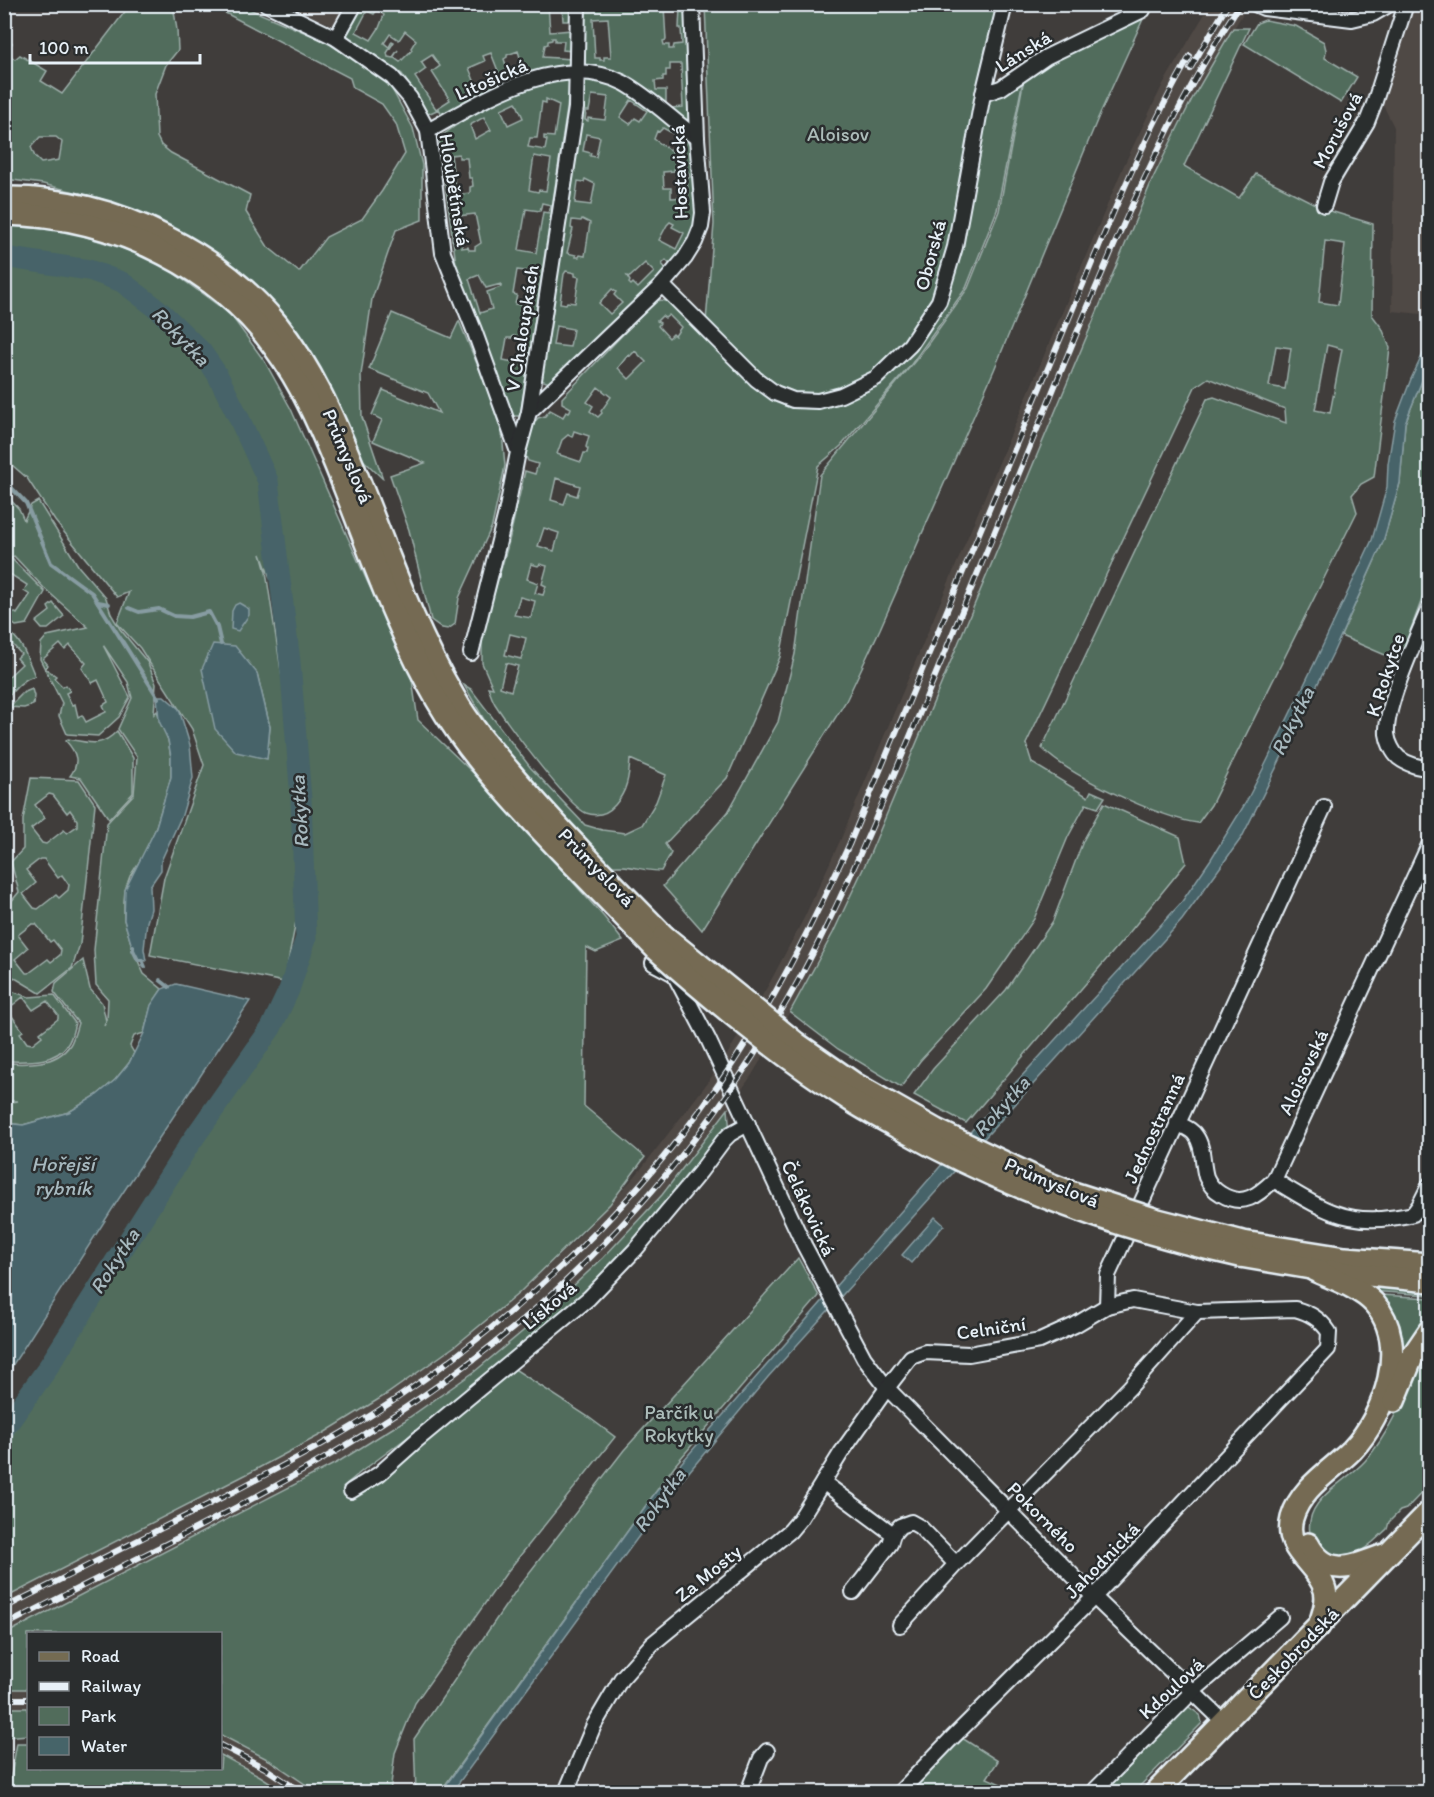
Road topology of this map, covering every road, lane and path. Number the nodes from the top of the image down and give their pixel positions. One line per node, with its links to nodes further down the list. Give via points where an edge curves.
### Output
1 (266, 4): 10 (street, Hloubětínská)
2 (355, 4): 10 (street)
3 (578, 4): 11 (street, V Chaloupkách)
4 (692, 4): 14 (street, Hostavická)
5 (1005, 4): 12 (street, Oborská)
6 (1140, 4): 12 (street, Lánská, via 1143,10 1046,57 1001,88)
7 (1255, 4): 8 (street, via 1352,19 1373,14)
8 (1390, 4)
9 (1406, 4): 16 (street, Morušová, via 1367,122 1331,182)
10 (336, 38): 13 (street, Hloubětínská, via 392,77 410,98)
11 (577, 72): 13 (street, Litošická, via 537,78 507,89); 14 (street, Litošická, via 604,75 624,84 650,99); 19 (street, V Chaloupkách, via 576,108)
12 (983, 94): 18 (street, Oborská, via 956,248 939,301 910,345 876,378 818,401 793,400 775,393 756,379)
13 (428, 131): 20 (street, Hloubětínská, via 443,253)
14 (697, 138): 18 (street, Hostavická, via 701,227 686,258)
15 (4, 198): 26 (main road, Průmyslová, via 79,206 157,232 196,253 231,279 276,322 302,359 330,411 408,604 462,710)
16 (1324, 205)
17 (4, 214): 26 (main road, Průmyslová, via 74,221 138,241 198,274 255,322 282,358 312,410 397,619 444,712 512,799)
18 (662, 285): 19 (street, Hostavická)
19 (529, 412): 20 (street, V Chaloupkách)
20 (518, 452): 22 (street, V Chaloupkách)
21 (1430, 606): 23 (street, K Rokytce, via 1394,698 1387,732 1398,758)
22 (471, 653)
23 (1430, 769)
24 (1324, 807): 27 (street, Jednostranná)
25 (1430, 843): 29 (street, Aloisovská)
26 (658, 949): 28 (street, Čelákovická, via 708,1038); 31 (main road, Průmyslová, bridge, via 855,1084 936,1130 1073,1193)
27 (1177, 1123): 29 (street, Aloisovská, via 1190,1129 1198,1139 1208,1181 1218,1193 1246,1200); 35 (street, Jednostranná, via 1108,1275)
28 (748, 1124): 38 (street, Čelákovická, via 838,1311 864,1358); 40 (street, Lísková, via 730,1134 635,1250 589,1298 379,1474)
29 (1274, 1180): 30 (street, via 1331,1213 1361,1220 1413,1214)
30 (1430, 1185)
31 (1242, 1249): 32 (main road, Průmyslová); 33 (main road, Průmyslová)
32 (1430, 1264)
33 (1314, 1270): 34 (main road, Průmyslová); 46 (main road, via 1373,1303 1384,1321 1391,1364 1383,1400 1365,1434 1309,1488 1294,1512 1291,1536)
34 (1430, 1281)
35 (1107, 1306): 36 (street, via 1133,1300); 38 (street, Celniční, via 1040,1341 969,1354 925,1352 911,1356)
36 (1197, 1312): 41 (street); 49 (street, Jahodnická, via 1307,1312 1329,1332 1328,1349)
37 (1430, 1330): 44 (main road, via 1413,1355 1374,1440 1313,1503 1305,1519 1305,1536 1311,1550 1334,1567 1350,1567)
38 (887, 1388): 39 (street, Za Mosty); 41 (street, Pokorného)
39 (822, 1482): 43 (street); 56 (street, Za Mosty, via 790,1531 652,1644 621,1679 594,1725)
40 (351, 1491)
41 (1009, 1511): 45 (street); 49 (street, Pokorného)
42 (1430, 1511): 44 (main road, Českobrodská)
43 (893, 1534): 45 (street, via 911,1522); 48 (street, via 890,1544)
44 (1390, 1553): 47 (main road, Českobrodská)
45 (956, 1564): 51 (street)
46 (1313, 1571): 47 (main road, via 1342,1589); 52 (main road, via 1325,1591)
47 (1354, 1590): 52 (main road, Českobrodská)
48 (853, 1592)
49 (1094, 1597): 53 (street, Pokorného); 58 (street, Jahodnická)
50 (1280, 1617): 53 (street, Kdoulová)
51 (900, 1625)
52 (1319, 1626): 54 (main road, Českobrodská)
53 (1192, 1692): 54 (street, Pokorného); 59 (street, Kdoulová)
54 (1225, 1723): 60 (main road, Českobrodská)
55 (767, 1751): 57 (street)
56 (567, 1792)
57 (748, 1792)
58 (900, 1792)
59 (1093, 1792)
60 (1156, 1792)

